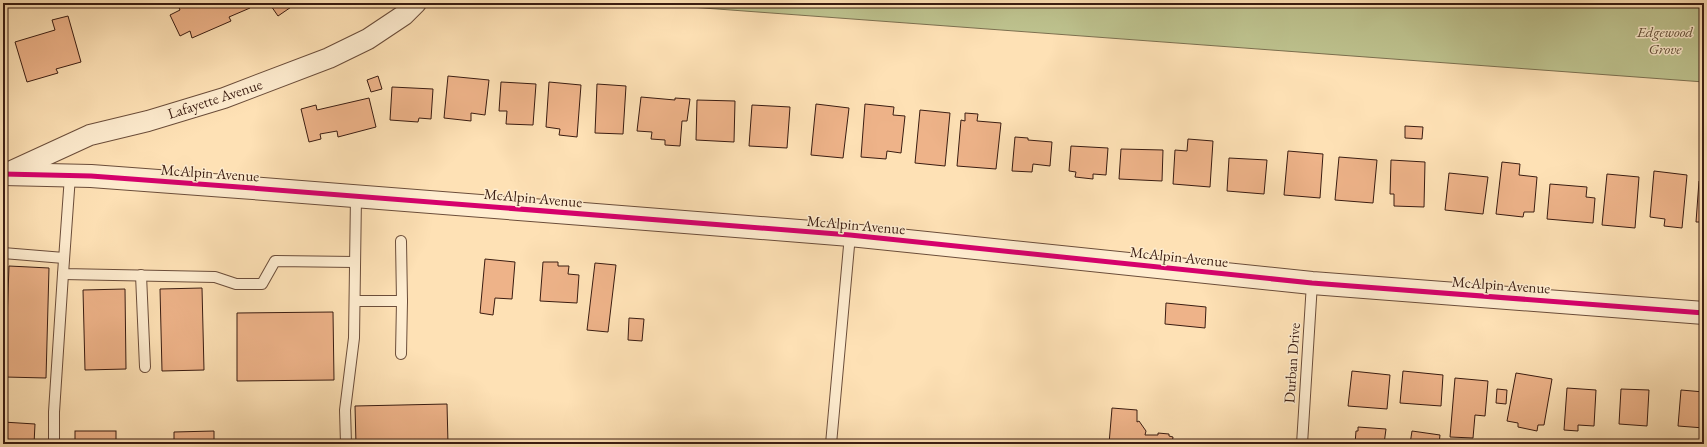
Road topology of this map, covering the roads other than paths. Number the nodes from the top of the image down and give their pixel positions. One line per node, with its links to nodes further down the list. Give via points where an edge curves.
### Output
1 (416, 3): 2 (street, Lafayette Avenue, via 404,15 368,39 329,58 224,98 90,135)
2 (4, 174): 3 (street, McAlpin Avenue)
3 (70, 176): 4 (street, McAlpin Avenue); 8 (lane)
4 (356, 196): 5 (street, McAlpin Avenue); 9 (lane)
5 (850, 235): 12 (street, McAlpin Avenue); 20 (lane)
6 (401, 241): 14 (lane)
7 (3, 253): 8 (lane)
8 (64, 258): 10 (lane)
9 (355, 262): 11 (lane, via 275,261 262,284 236,284 215,277); 13 (lane)
10 (63, 274): 11 (lane); 18 (lane)
11 (141, 275): 17 (lane)
12 (1312, 283): 15 (street, McAlpin Avenue); 21 (lane, Durban Drive)
13 (355, 301): 14 (lane); 19 (lane, via 354,338 345,410)
14 (402, 301): 16 (lane)
15 (1704, 313)
16 (401, 354)
17 (145, 367)
18 (54, 444)
19 (346, 444)
20 (831, 444)
21 (1302, 444)

